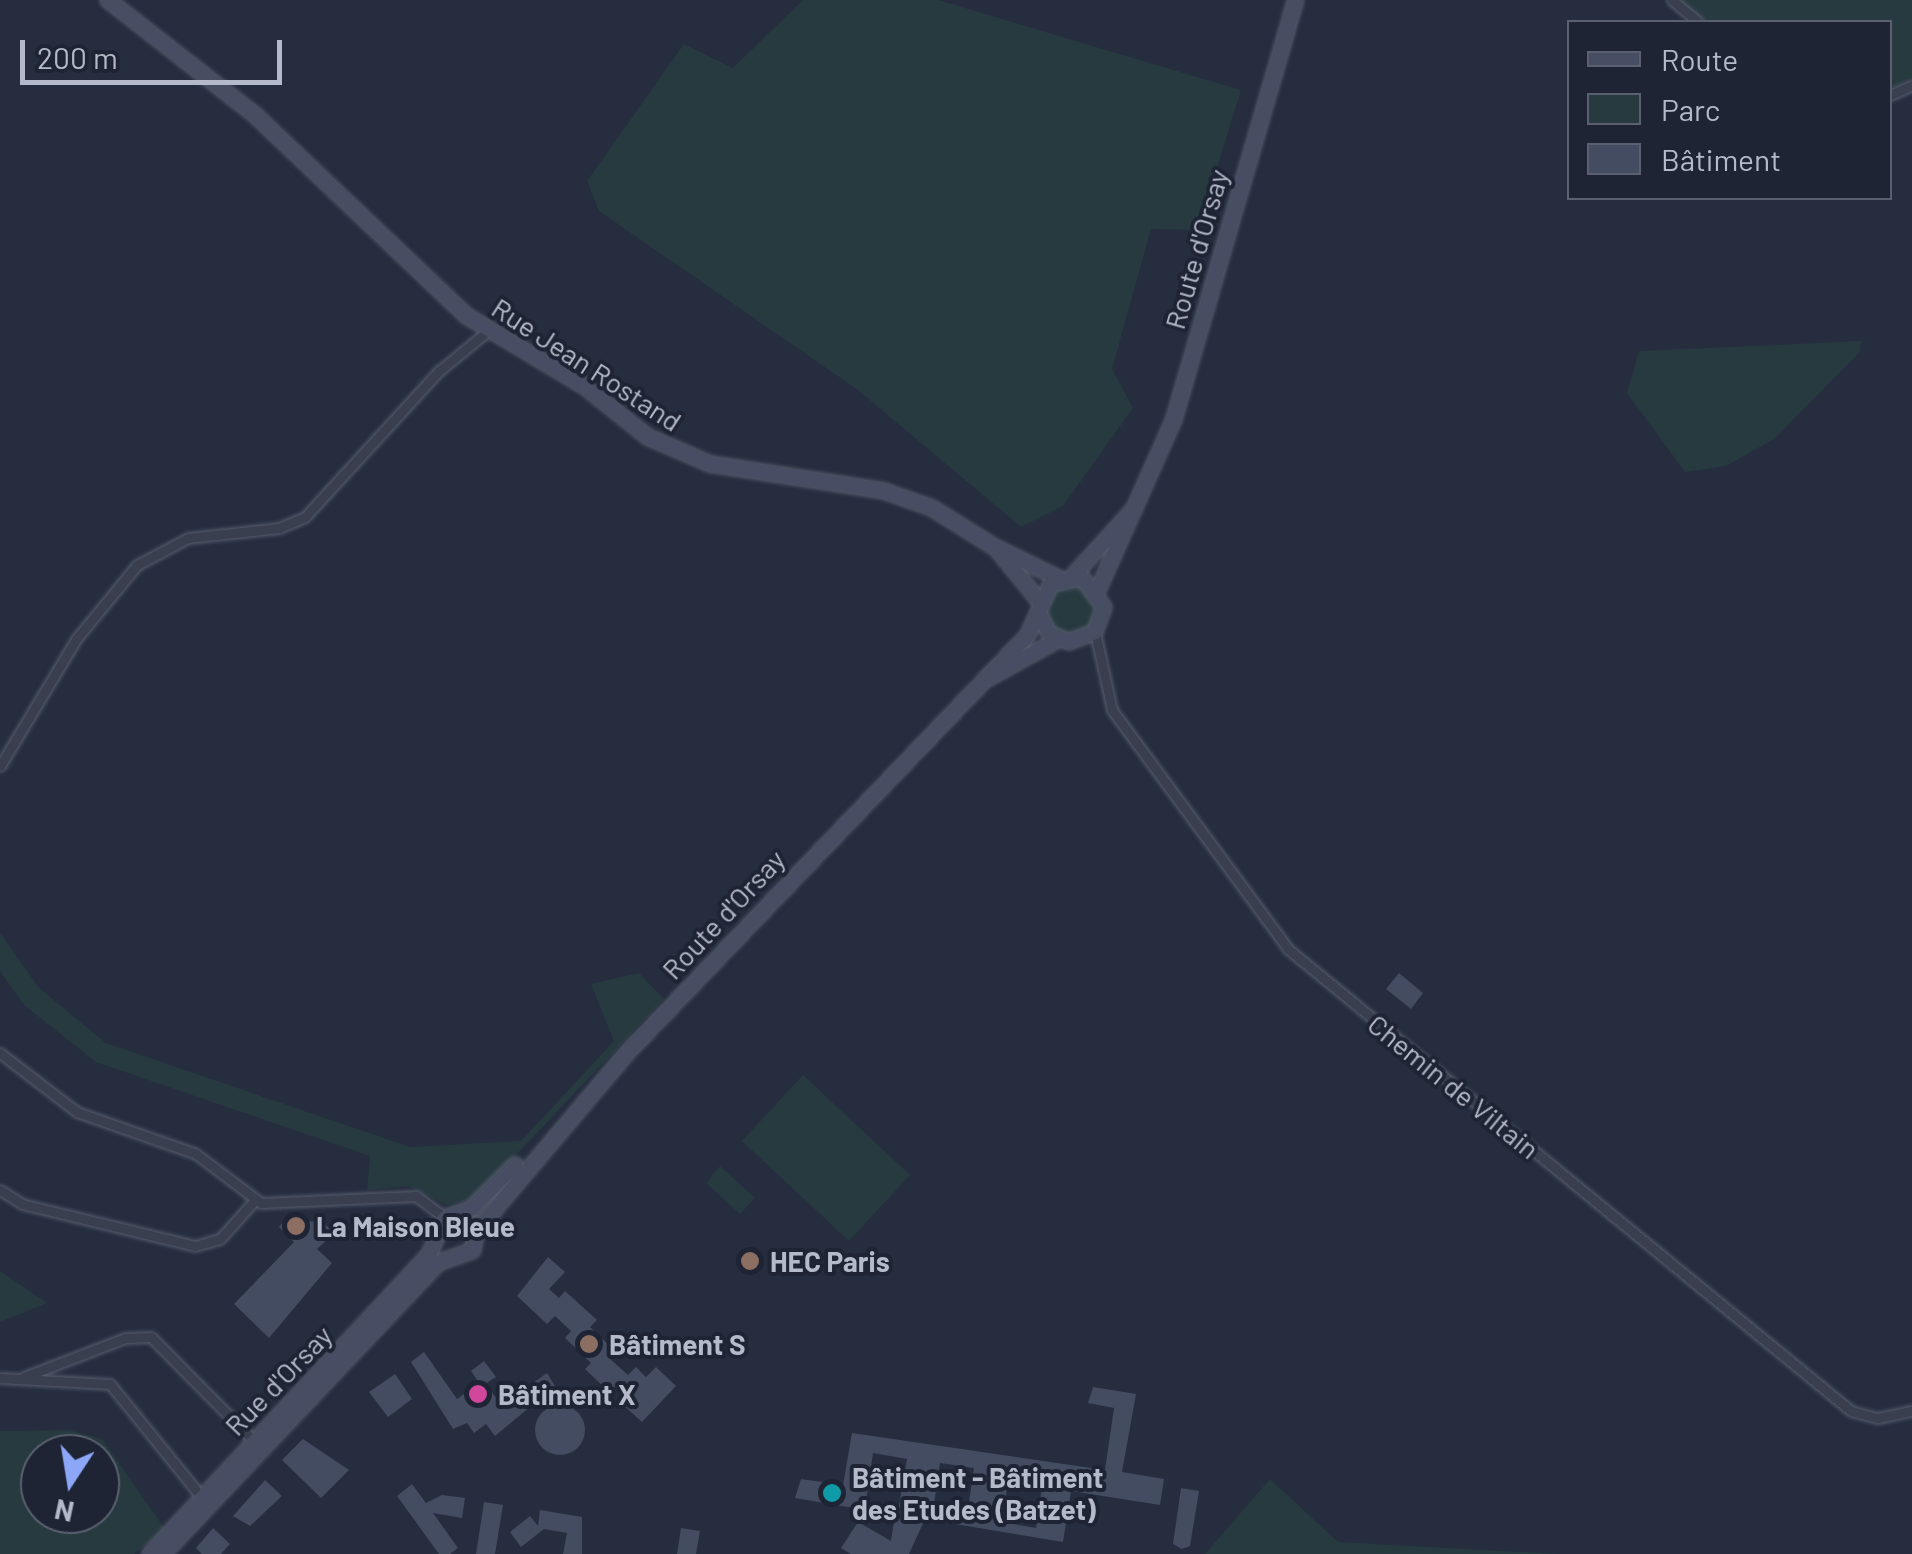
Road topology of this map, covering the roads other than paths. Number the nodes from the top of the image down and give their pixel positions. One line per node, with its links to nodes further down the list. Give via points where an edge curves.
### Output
1 (108, 0): 5 (main road, Rue Jean Rostand, via 220,84)
2 (1296, 0): 6 (main road, Route d'Orsay, via 1174,419)
3 (1672, 0): 4 (street)
4 (1696, 20)
5 (489, 330): 7 (main road, Rue Jean Rostand, via 680,454 890,492 958,520); 16 (street, via 438,371 305,517 278,528 188,538 137,565 77,638)
6 (1135, 507): 8 (main road, Route d'Orsay); 9 (main road, Route d'Orsay)
7 (996, 548): 8 (main road, Rue Jean Rostand); 10 (main road, Rue Jean Rostand)
8 (1066, 578): 9 (main road); 10 (main road)
9 (1098, 590): 11 (main road, via 1104,607)
10 (1040, 607): 12 (main road); 15 (main road, Route d'Orsay)
11 (1095, 632): 13 (main road); 14 (street, Chemin de Viltain)
12 (1058, 639): 13 (main road); 15 (main road, Route d'Orsay)
13 (1080, 640): 14 (street)
14 (1096, 648): 28 (street, Chemin de Viltain, via 1112,710 1288,949 1851,1411 1878,1418)
15 (980, 683): 18 (main road, Route d'Orsay)
16 (0, 766)
17 (0, 1052): 20 (street, via 77,1112 196,1154)
18 (628, 1052): 21 (main road, Route d'Orsay); 23 (main road, Route d'Orsay)
19 (0, 1190): 20 (street, via 22,1204 195,1246 220,1239)
20 (255, 1200): 22 (street, via 286,1206 416,1196)
21 (462, 1212): 22 (main road); 23 (main road)
22 (446, 1218): 24 (main road)
23 (480, 1228): 25 (main road, via 474,1250)
24 (439, 1238): 25 (main road); 29 (main road, Rue d'Orsay)
25 (456, 1254): 29 (main road, Rue d'Orsay, via 438,1263)
26 (24, 1376): 27 (street); 29 (street, via 124,1338 151,1336); 30 (street, via 110,1384)
27 (0, 1378)
28 (1912, 1411)
29 (257, 1444): 30 (main road, Rue d'Orsay)
30 (206, 1500): 31 (main road, Rue d'Orsay); 32 (main road, Rue d'Orsay)
31 (150, 1554)
32 (162, 1554)

